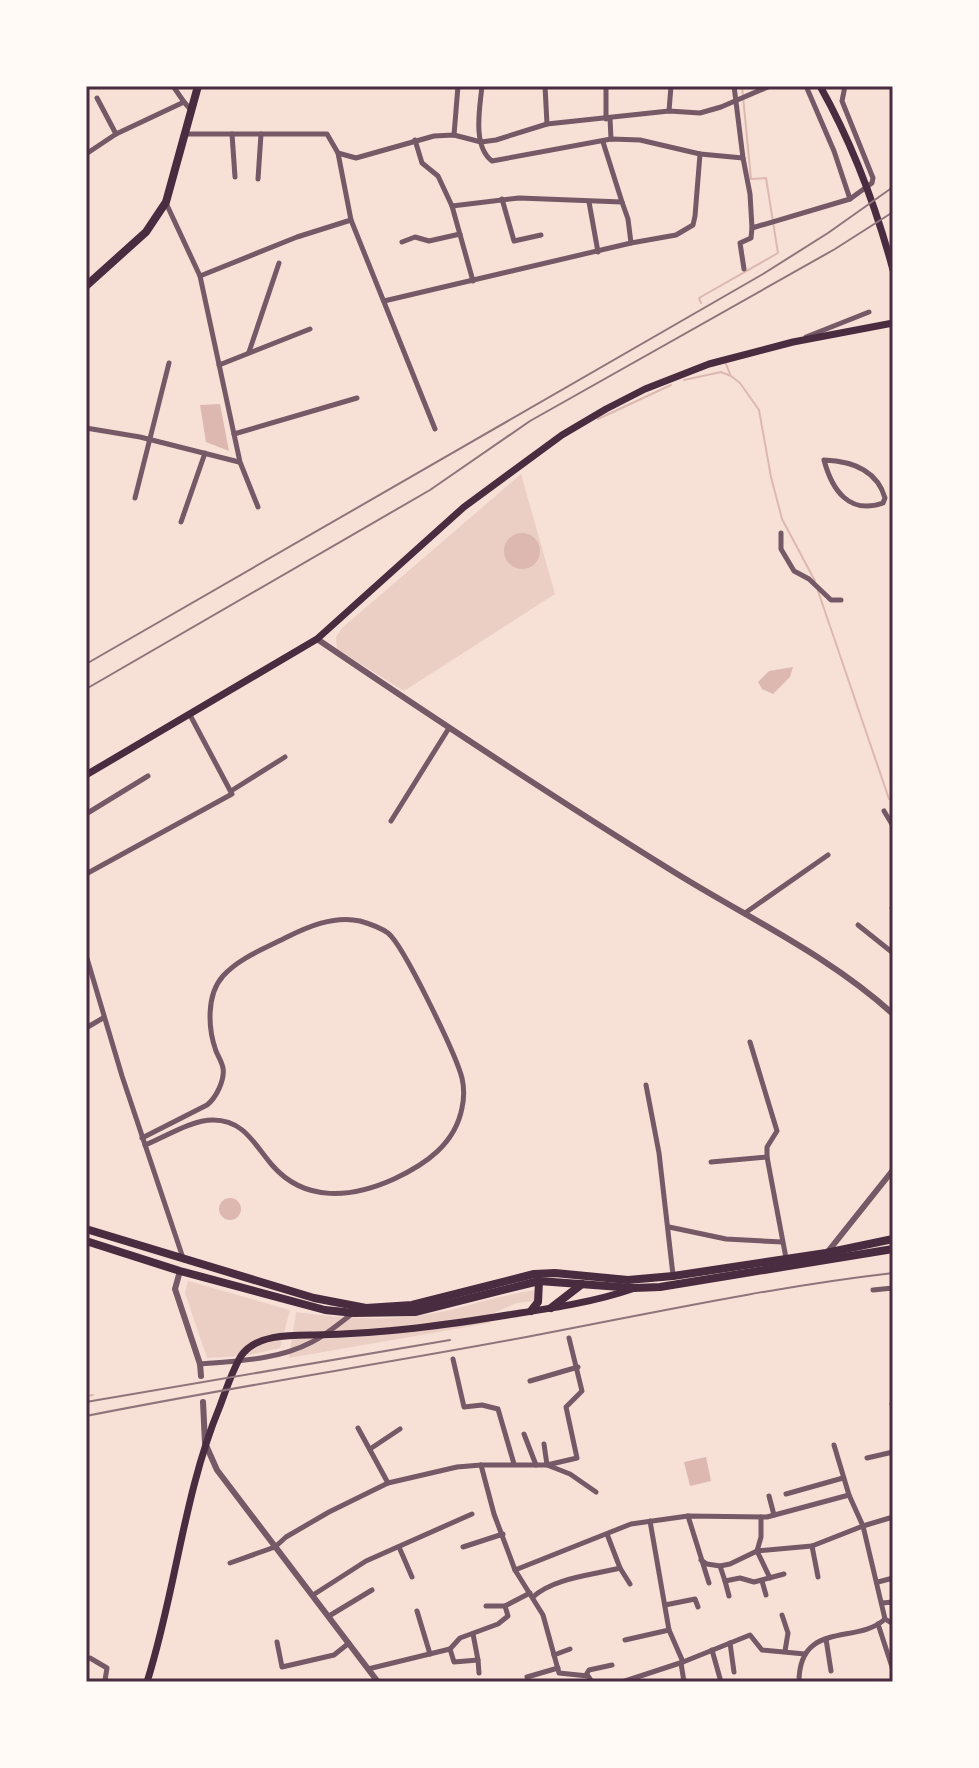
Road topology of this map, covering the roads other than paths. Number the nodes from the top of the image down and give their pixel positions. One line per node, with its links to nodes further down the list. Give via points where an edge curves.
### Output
1 (173, 86): 15 (street)
2 (198, 86): 16 (main road)
3 (458, 86): 24 (street)
4 (482, 86): 27 (street)
5 (545, 86): 19 (street)
6 (606, 86): 18 (street)
7 (671, 86): 17 (street)
8 (734, 86): 14 (street)
9 (770, 86): 14 (street)
10 (806, 86): 36 (street)
11 (820, 86): 50 (main road, via 881,225)
12 (845, 86): 36 (street, via 842,101 873,178)
13 (97, 98): 20 (street)
14 (737, 100): 17 (street, via 700,113); 32 (street)
15 (184, 102): 16 (street); 20 (street)
16 (191, 110): 21 (main road)
17 (669, 111): 18 (street)
18 (608, 118): 19 (street); 25 (street)
19 (547, 124): 27 (street)
20 (116, 134): 30 (street)
21 (185, 134): 22 (street); 37 (main road)
22 (232, 134): 23 (street); 33 (street)
23 (261, 134): 29 (street, via 327,134); 34 (street)
24 (454, 135): 26 (street); 27 (street)
25 (611, 139): 28 (street); 31 (street)
26 (415, 140): 29 (street, via 356,158); 40 (street, via 422,163 438,176)
27 (481, 142): 28 (street, via 492,161)
28 (603, 142): 39 (street)
29 (338, 153): 41 (street)
30 (86, 154)
31 (700, 154): 32 (street); 46 (street, via 693,225 676,235)
32 (743, 158): 42 (street)
33 (235, 177)
34 (258, 179)
35 (502, 199): 38 (street); 40 (street); 44 (street, via 514,241)
36 (850, 199): 42 (street)
37 (166, 202): 51 (street); 53 (main road, via 146,232)
38 (589, 202): 39 (street); 47 (street)
39 (622, 202): 46 (street)
40 (452, 206): 43 (street)
41 (351, 220): 51 (street); 54 (street)
42 (752, 228): 49 (street, via 751,238 740,243)
43 (460, 234): 45 (street); 52 (street)
44 (541, 235)
45 (402, 242)
46 (631, 243): 47 (street)
47 (598, 252): 52 (street)
48 (279, 263): 59 (street)
49 (744, 269)
50 (893, 270)
51 (200, 276): 61 (street)
52 (473, 281): 54 (street)
53 (86, 286)
54 (384, 301): 64 (street)
55 (869, 312): 58 (street)
56 (893, 323): 58 (main road)
57 (310, 329): 59 (street)
58 (793, 342): 75 (main road, via 689,370 571,429 464,507)
59 (249, 353): 61 (street)
60 (169, 363): 66 (street)
61 (219, 365): 65 (street)
62 (357, 398): 65 (street)
63 (86, 428): 66 (street)
64 (435, 429)
65 (234, 434): 69 (street)
66 (148, 438): 67 (street); 70 (street)
67 (205, 453): 69 (street); 72 (street)
68 (824, 460): 68 (street, via 855,464 876,478 883,503 871,508 845,499 829,479)
69 (240, 462): 71 (street)
70 (135, 498)
71 (258, 507)
72 (181, 522)
73 (781, 533): 74 (street, via 781,549 794,571 831,600)
74 (841, 600)
75 (317, 639): 76 (main road); 77 (street)
76 (190, 715): 79 (main road); 81 (street)
77 (449, 728): 84 (street); 88 (street)
78 (285, 757): 81 (street)
79 (86, 775)
80 (148, 776): 83 (street)
81 (231, 791): 87 (street)
82 (884, 811): 85 (street)
83 (86, 814)
84 (391, 821)
85 (893, 826)
86 (828, 855): 88 (street)
87 (86, 874)
88 (745, 913): 92 (street, via 819,956)
89 (858, 925): 90 (street)
90 (893, 953)
91 (86, 955): 93 (street)
92 (893, 1014)
93 (103, 1018): 94 (street); 97 (street)
94 (86, 1028)
95 (750, 1042): 99 (street, via 777,1131)
96 (646, 1085): 102 (street)
97 (142, 1138): 98 (street); 98 (street, via 215,1098 224,1069 210,1031 210,1007 221,978 240,961 308,926 337,920 360,921 388,933 406,957 463,1081 463,1106 447,1144 393,1179 342,1195 294,1184 248,1132 229,1122 203,1121)
98 (145, 1145): 110 (street)
99 (767, 1157): 100 (street); 106 (street)
100 (711, 1162)
101 (893, 1170): 108 (street)
102 (669, 1227): 106 (street, via 726,1239); 113 (street)
103 (86, 1229): 110 (main road)
104 (893, 1239): 108 (main road)
105 (86, 1241): 111 (main road)
106 (783, 1242): 109 (street)
107 (893, 1249): 108 (main road)
108 (827, 1257): 109 (main road); 116 (main road)
109 (786, 1259): 113 (main road)
110 (183, 1260): 112 (main road, via 366,1308 412,1305 534,1274)
111 (180, 1271): 121 (main road); 124 (street, via 175,1289)
112 (593, 1276): 113 (main road); 115 (main road)
113 (673, 1276)
114 (539, 1281): 115 (main road); 120 (main road, via 538,1302); 121 (main road, via 415,1312)
115 (583, 1284): 116 (main road); 119 (main road)
116 (634, 1288): 119 (main road)
117 (893, 1288): 118 (street)
118 (873, 1290)
119 (551, 1308): 120 (main road)
120 (531, 1311): 221 (main road, via 430,1328 287,1335 242,1354 194,1476)
121 (354, 1313): 124 (street, via 299,1347 245,1361)
122 (569, 1338): 125 (street)
123 (453, 1359): 137 (street, via 464,1407 498,1409)
124 (200, 1364): 126 (street)
125 (578, 1367): 127 (street); 140 (street, via 582,1391 566,1407 577,1458)
126 (201, 1376)
127 (530, 1381)
128 (203, 1402): 157 (street, via 209,1456)
129 (358, 1428): 134 (street)
130 (400, 1429): 134 (street)
131 (524, 1434): 139 (street)
132 (544, 1444): 140 (street)
133 (834, 1445): 141 (street)
134 (370, 1449): 142 (street)
135 (893, 1452): 136 (street)
136 (867, 1458)
137 (514, 1464): 138 (street); 139 (street)
138 (481, 1465): 142 (street); 154 (street)
139 (536, 1465): 140 (street)
140 (547, 1465): 143 (street)
141 (843, 1478): 144 (street); 145 (street)
142 (388, 1483): 157 (street)
143 (596, 1492)
144 (786, 1494)
145 (849, 1495): 148 (street); 153 (street)
146 (769, 1496): 148 (street)
147 (472, 1514): 158 (street)
148 (774, 1515): 150 (street)
149 (688, 1516): 150 (street); 152 (street); 161 (street)
150 (761, 1517): 160 (street)
151 (893, 1517): 153 (street)
152 (650, 1521): 155 (street); 183 (street)
153 (863, 1526): 156 (street); 173 (street)
154 (503, 1534): 159 (street); 165 (street)
155 (607, 1534): 164 (street); 165 (street)
156 (812, 1546): 160 (street); 168 (street)
157 (275, 1547): 162 (street); 177 (street)
158 (399, 1547): 167 (street); 177 (street)
159 (463, 1547)
160 (757, 1551): 163 (street); 169 (street)
161 (701, 1560): 163 (street); 174 (street)
162 (230, 1563)
163 (720, 1566): 171 (street)
164 (620, 1568): 175 (street); 178 (street)
165 (515, 1570): 178 (street)
166 (784, 1574): 169 (street)
167 (412, 1577)
168 (818, 1577)
169 (770, 1578): 172 (street)
170 (893, 1578): 173 (street)
171 (725, 1581): 172 (street); 180 (street)
172 (762, 1581): 179 (street)
173 (878, 1582): 182 (street)
174 (709, 1583)
175 (630, 1584)
176 (372, 1590): 189 (street)
177 (313, 1595): 189 (street)
178 (531, 1595): 185 (street); 206 (street, via 543,1615)
179 (766, 1595)
180 (729, 1596)
181 (893, 1602): 182 (street)
182 (882, 1603): 190 (street)
183 (665, 1605): 186 (street, via 695,1599); 193 (street)
184 (486, 1606): 185 (street)
185 (505, 1606): 194 (street, via 508,1616)
186 (698, 1607)
187 (417, 1611): 204 (street)
188 (782, 1615): 203 (street, via 788,1633)
189 (329, 1616): 198 (street)
190 (885, 1619): 191 (street); 192 (street)
191 (878, 1624): 195 (street); 213 (street)
192 (893, 1624)
193 (669, 1630): 196 (street); 209 (street)
194 (473, 1634): 200 (street); 208 (street)
195 (826, 1639): 205 (street); 214 (street)
196 (625, 1640)
197 (277, 1642): 198 (street, via 282,1667 334,1655)
198 (349, 1643): 212 (street)
199 (730, 1643): 202 (street); 203 (street, via 750,1635 762,1650); 215 (street)
200 (450, 1649): 204 (street); 208 (street, via 454,1662)
201 (570, 1649): 206 (street)
202 (712, 1650): 209 (street); 226 (street)
203 (785, 1651): 205 (street)
204 (430, 1654): 212 (street)
205 (805, 1654): 227 (street)
206 (554, 1655): 211 (street)
207 (90, 1658): 220 (street, via 107,1668 105,1680)
208 (478, 1660): 216 (street)
209 (682, 1663): 219 (street); 225 (street)
210 (612, 1665): 217 (street)
211 (558, 1668): 217 (street, via 559,1673); 218 (street)
212 (368, 1669): 222 (street)
213 (893, 1670)
214 (831, 1671)
215 (734, 1672)
216 (479, 1673)
217 (586, 1675): 223 (street)
218 (527, 1677)
219 (633, 1680): 224 (street)
220 (110, 1682)
221 (147, 1682)
222 (378, 1682)
223 (592, 1682)
224 (622, 1682)
225 (684, 1682)
226 (721, 1682)
227 (799, 1682)

